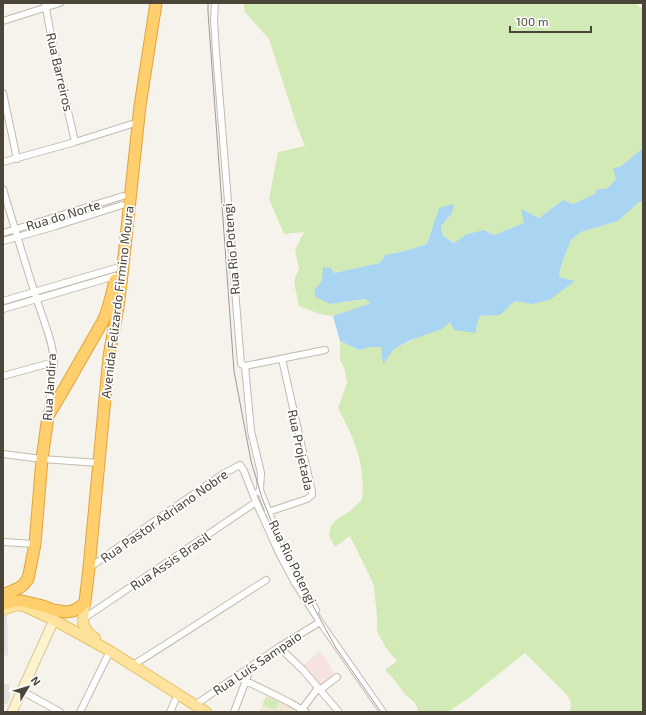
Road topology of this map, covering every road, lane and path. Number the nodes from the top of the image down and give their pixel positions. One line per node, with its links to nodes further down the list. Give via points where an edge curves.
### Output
1 (60, 3): 5 (street)
2 (149, 3): 8 (highway, Avenida Felizardo Firmino Moura)
3 (156, 3): 31 (highway, Avenida Felizardo Firmino Moura, via 140,106 118,306 109,356)
4 (215, 3): 26 (street, Rua Rio Potengi, via 216,60 236,313 241,364)
5 (45, 5): 6 (street); 9 (street, Rua Barreiros)
6 (3, 21)
7 (3, 93): 10 (street)
8 (132, 124): 9 (street); 13 (highway, Avenida Felizardo Firmino Moura)
9 (75, 142): 10 (street)
10 (17, 159): 11 (street)
11 (3, 162)
12 (3, 189): 14 (street, Rua Jandira)
13 (123, 200): 14 (street, Rua do Norte); 16 (street, Rua do Norte, via 56,226); 18 (highway, Avenida Felizardo Firmino Moura)
14 (15, 229): 15 (street, Rua do Norte); 16 (street, Rua Jandira)
15 (3, 233)
16 (18, 237): 17 (street, Rua do Norte); 19 (street, Rua Jandira)
17 (3, 241)
18 (116, 272): 19 (street); 20 (street); 28 (highway, Avenida Felizardo Firmino Moura, via 108,311)
19 (34, 291): 20 (street, Rua Jandira); 21 (street)
20 (37, 299): 22 (street); 25 (street, Rua Jandira, via 52,345)
21 (3, 301)
22 (3, 309)
23 (325, 350): 24 (street)
24 (282, 359): 26 (street); 35 (street, Rua Projetada, via 312,495)
25 (54, 362): 27 (street); 28 (street, Rua Jandira)
26 (245, 366): 33 (street, Rua Rio Potengi, via 251,431 260,473)
27 (3, 376)
28 (48, 416): 30 (highway, Rua Jandira)
29 (3, 454): 30 (street)
30 (42, 459): 31 (street); 37 (highway, Rua Jandira)
31 (99, 463): 38 (highway, Avenida Felizardo Firmino Moura)
32 (240, 465): 34 (street, Rua Rio Potengi); 38 (street, Rua Pastor Adriano Nobre, via 223,474)
33 (260, 490): 34 (street, Rua Rio Potengi); 35 (street, Rua Rio Potengi)
34 (256, 502): 45 (street, Rua Assis Brasil); 47 (street, Rua Rio Potengi, via 287,568)
35 (268, 512): 48 (street, Rua Rio Potengi, via 280,542)
36 (3, 542): 37 (street)
37 (35, 544): 40 (highway, Rua Jandira, via 28,579 20,588)
38 (89, 568): 42 (highway, Avenida Felizardo Firmino Moura)
39 (266, 580): 51 (street)
40 (3, 595)
41 (9, 602): 42 (highway, via 28,602 66,612 74,611); 43 (highway)
42 (85, 602): 45 (main road)
43 (3, 607)
44 (3, 610): 46 (main road, via 16,605 24,606)
45 (83, 619): 50 (main road, via 82,623 88,633)
46 (54, 620): 50 (main road); 57 (street)
47 (320, 622): 48 (street, Rua Rio Potengi); 49 (street, Rua Luís Sampaio)
48 (328, 633): 68 (street, Rua Rio Potengi)
49 (279, 647): 52 (street, Rua Luís Sampaio); 56 (street)
50 (110, 650): 51 (main road); 63 (street)
51 (133, 665): 58 (main road)
52 (251, 666): 53 (street, Rua Luís Sampaio); 55 (street)
53 (236, 676): 55 (street); 59 (street, Rua Luís Sampaio)
54 (337, 677): 56 (street)
55 (245, 680): 60 (street, via 290,702); 66 (street)
56 (319, 689): 60 (street); 67 (street)
57 (22, 691): 61 (street); 62 (street)
58 (178, 694): 59 (main road); 64 (street)
59 (195, 705): 65 (main road)
60 (302, 711)
61 (12, 712)
62 (60, 712)
63 (80, 712)
64 (170, 712)
65 (206, 712)
66 (234, 712)
67 (339, 712)
68 (383, 712)

